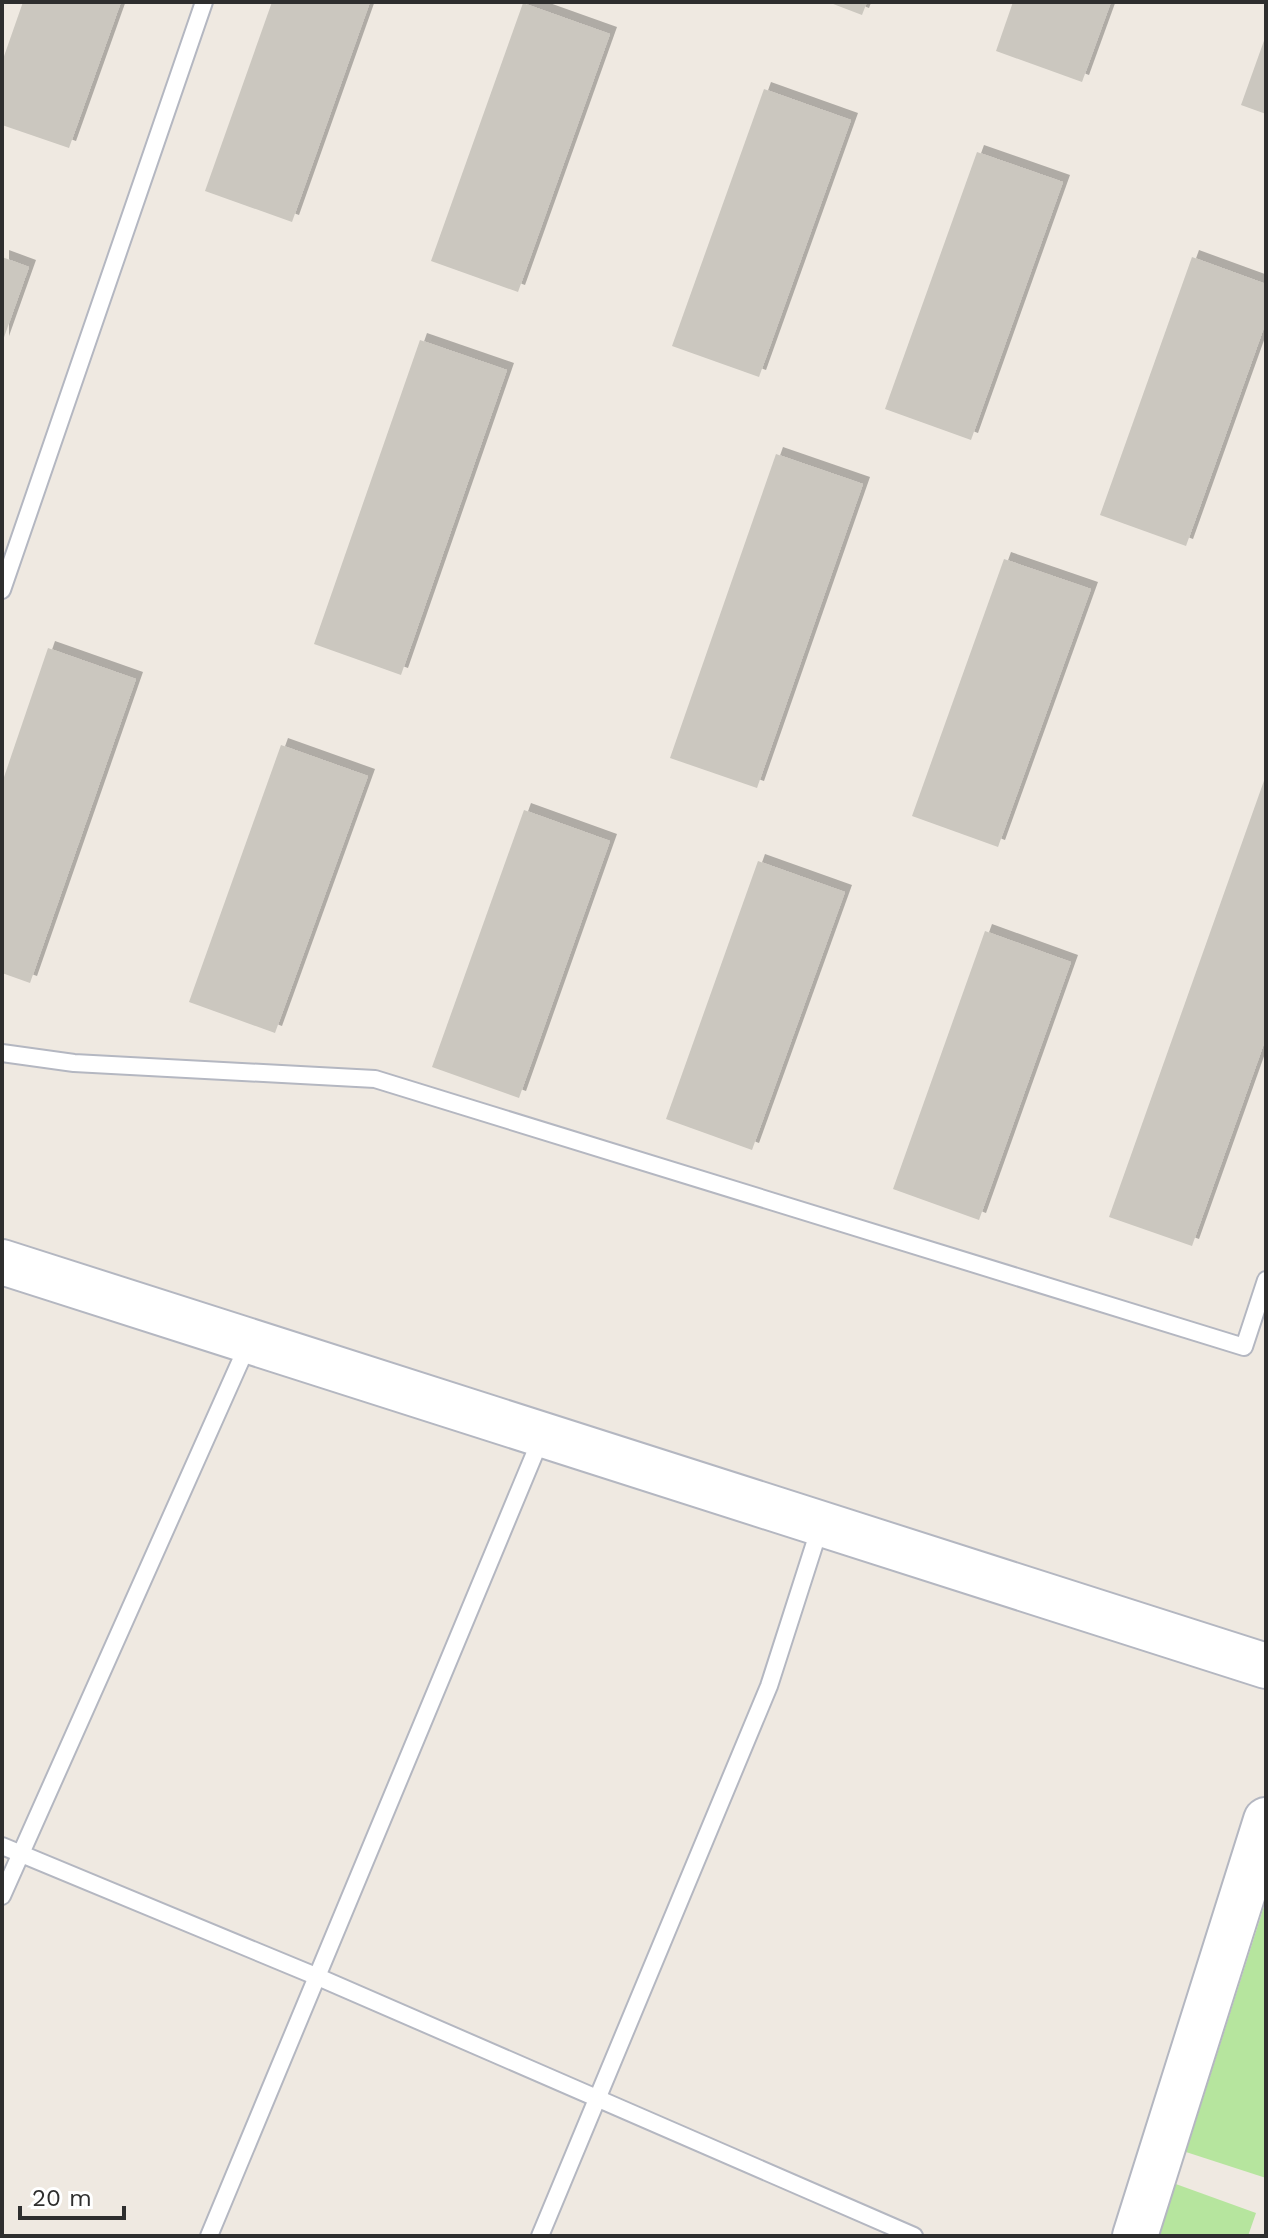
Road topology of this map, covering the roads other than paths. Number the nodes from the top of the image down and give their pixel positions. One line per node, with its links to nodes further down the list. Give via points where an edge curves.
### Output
1 (204, 2): 2 (lane)
2 (2, 590)
3 (2, 1053): 5 (lane, via 74,1063 375,1079 1244,1347)
4 (2, 1262): 6 (main road)
5 (1266, 1280)
6 (250, 1341): 7 (main road); 12 (lane)
7 (543, 1435): 8 (main road); 14 (lane)
8 (821, 1524): 9 (main road); 15 (lane, via 769,1686)
9 (1266, 1666)
10 (1266, 1820): 19 (main road)
11 (2, 1846): 12 (lane)
12 (22, 1854): 13 (lane); 14 (lane)
13 (2, 1896)
14 (318, 1977): 15 (lane); 16 (lane)
15 (598, 2099): 17 (lane); 18 (lane)
16 (209, 2236)
17 (540, 2236)
18 (914, 2236)
19 (1135, 2236)

